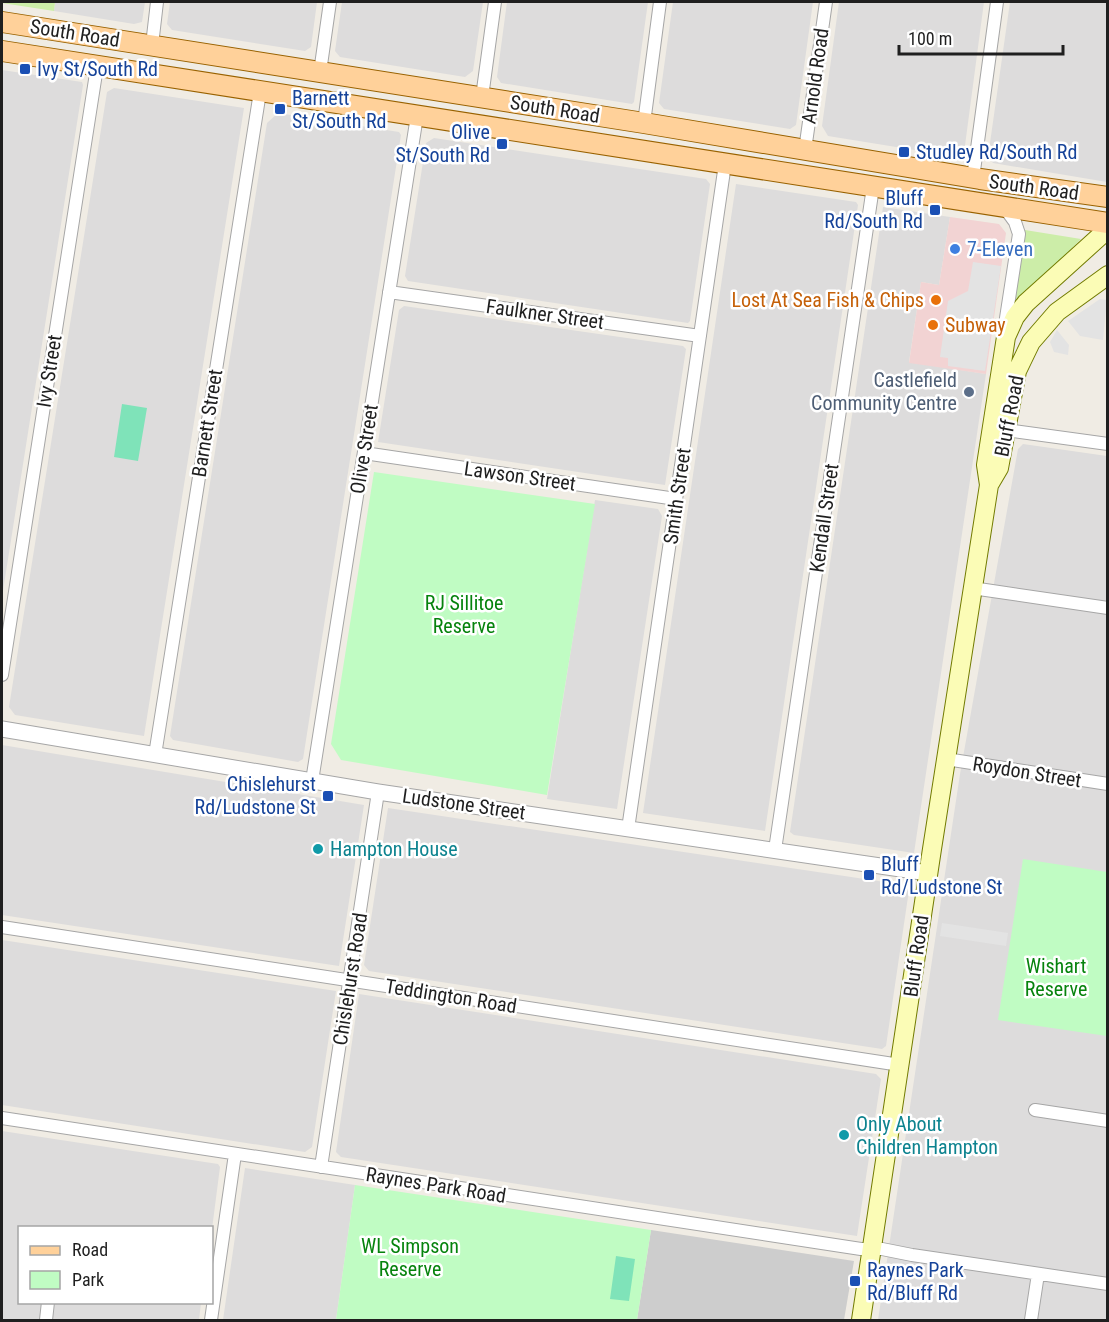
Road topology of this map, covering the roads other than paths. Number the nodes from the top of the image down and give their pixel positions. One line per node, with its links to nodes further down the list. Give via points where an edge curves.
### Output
1 (157, 2): 8 (street)
2 (330, 2): 11 (street)
3 (495, 2): 14 (street)
4 (660, 2): 16 (street)
5 (825, 2): 17 (street, Arnold Road)
6 (997, 2): 20 (street)
7 (2, 22): 8 (main road, South Road)
8 (152, 45): 11 (main road, South Road)
9 (2, 51): 10 (main road, South Road)
10 (97, 67): 13 (main road, South Road); 38 (street, Ivy Street)
11 (320, 72): 12 (main road, South Road)
12 (422, 88): 14 (main road, South Road); 15 (main road)
13 (260, 92): 15 (main road, South Road); 40 (street, Barnett Street)
14 (482, 97): 16 (main road, South Road)
15 (417, 116): 19 (main road, South Road); 29 (street, Olive Street)
16 (644, 123): 17 (main road, South Road)
17 (805, 150): 18 (main road, South Road)
18 (878, 162): 20 (main road, South Road); 21 (main road)
19 (725, 164): 21 (main road, South Road); 30 (street, Smith Street)
20 (973, 178): 22 (main road, South Road)
21 (873, 187): 24 (main road, South Road); 46 (street, Kendall Street)
22 (1040, 187): 23 (main road, South Road); 25 (main road)
23 (1107, 197)
24 (1004, 207): 25 (main road, South Road); 31 (street, Bluff Road, via 1017,224 1018,237)
25 (1036, 212): 26 (main road, South Road)
26 (1107, 224)
27 (1107, 229): 31 (main road, Bluff Road, via 1022,308 1009,329)
28 (1107, 274): 32 (main road, Bluff Road, via 1057,312 1031,342 1017,371)
29 (389, 292): 30 (street, Faulkner Street); 34 (street, Olive Street)
30 (700, 336): 35 (street, Smith Street)
31 (1004, 347): 32 (main road, Bluff Road)
32 (999, 429): 33 (street); 36 (main road, Bluff Road, via 999,468 989,485)
33 (1107, 444)
34 (364, 453): 35 (street, Lawson Street); 42 (street, Olive Street)
35 (676, 499): 45 (street, Smith Street)
36 (972, 588): 37 (street); 41 (main road, Bluff Road)
37 (1107, 608)
38 (2, 675)
39 (2, 729): 40 (street, Ludstone Street)
40 (155, 754): 42 (street, Ludstone Street)
41 (946, 759): 43 (street, Roydon Street); 47 (main road, Bluff Road)
42 (312, 781): 44 (street, Ludstone Street)
43 (1107, 784)
44 (378, 792): 45 (street, Ludstone Street); 49 (street, Chislehurst Road)
45 (628, 829): 46 (street, Ludstone Street)
46 (775, 850): 47 (street, Ludstone Street)
47 (928, 873): 50 (main road, Bluff Road)
48 (2, 927): 49 (street, Teddington Road)
49 (350, 980): 50 (street, Teddington Road); 55 (street, Chislehurst Road)
50 (900, 1065): 56 (main road, Bluff Road)
51 (1035, 1110): 53 (street)
52 (2, 1118): 54 (street, Raynes Park Road)
53 (1107, 1121)
54 (235, 1154): 55 (street, Raynes Park Road); 61 (street)
55 (321, 1167): 56 (street, Raynes Park Road)
56 (871, 1251): 57 (street, Raynes Park Road); 62 (main road, Bluff Road)
57 (1038, 1275): 58 (street, Raynes Park Road); 63 (street)
58 (1107, 1284)
59 (48, 1304): 60 (street)
60 (46, 1320)
61 (211, 1320)
62 (861, 1320)
63 (1031, 1320)

